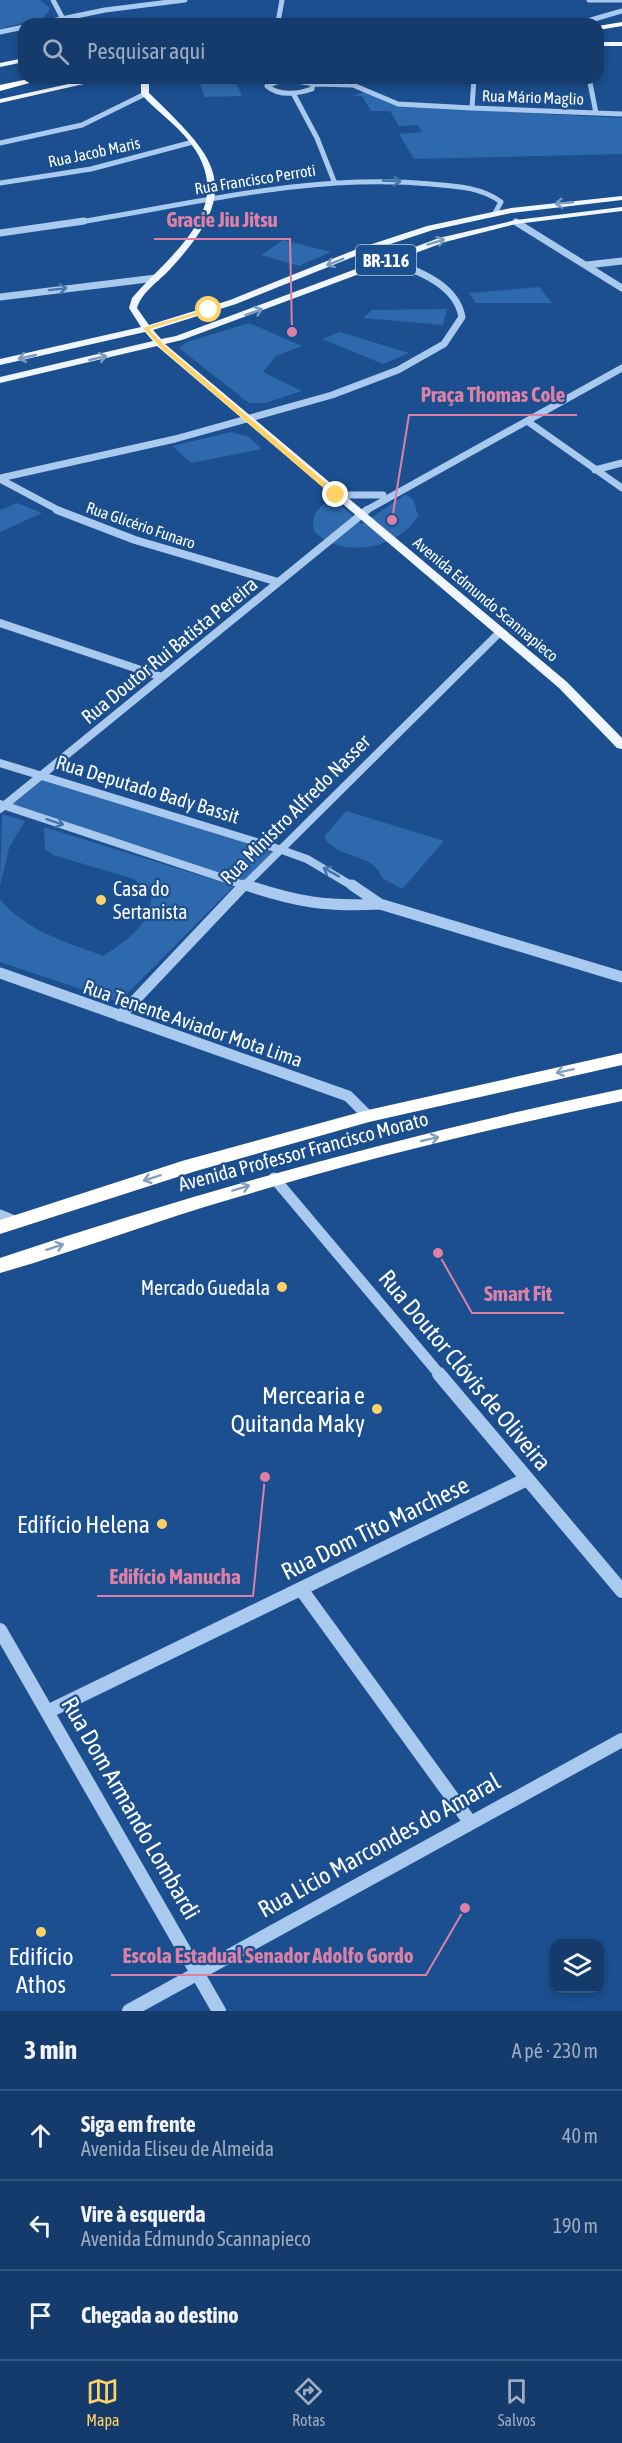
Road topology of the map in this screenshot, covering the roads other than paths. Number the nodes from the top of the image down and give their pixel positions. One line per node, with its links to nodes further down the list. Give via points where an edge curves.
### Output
1 (53, 0): 7 (street)
2 (185, 0): 8 (street)
3 (282, 0): 9 (street)
4 (589, 0): 5 (street)
5 (622, 0)
6 (622, 11): 10 (street)
7 (62, 18)
8 (68, 18)
9 (279, 18)
10 (599, 18)
11 (622, 24): 12 (highway)
12 (604, 27)
13 (18, 28): 15 (street)
14 (622, 30): 16 (highway)
15 (0, 32)
16 (604, 33)
17 (604, 44): 18 (main road)
18 (622, 44)
19 (18, 61): 20 (main road)
20 (0, 65)
21 (18, 76): 22 (highway)
22 (0, 80)
23 (18, 84): 30 (highway)
24 (78, 84): 33 (main road)
25 (146, 84): 32 (main road)
26 (269, 84): 31 (street, via 267,86 277,92)
27 (313, 84): 31 (street, via 308,91); 34 (street, via 359,86 398,104)
28 (474, 84): 34 (street, Rua Mário Maglio)
29 (590, 84): 35 (street)
30 (0, 88)
31 (293, 93): 39 (street)
32 (145, 94): 37 (main road); 38 (street, via 82,125)
33 (0, 101)
34 (472, 108): 35 (street, Rua Mário Maglio)
35 (596, 113): 36 (street, Rua Mário Maglio)
36 (622, 114)
37 (193, 142): 40 (street, Rua Jacob Maris, via 91,169); 41 (main road, via 209,172)
38 (0, 143)
39 (334, 181): 41 (street, Rua Francisco Perroti); 44 (street, Rua Francisco Perroti, one-way to 44, via 402,182 469,189 501,202)
40 (0, 183)
41 (211, 198): 46 (street, Rua Francisco Perroti); 50 (main road, via 191,238)
42 (622, 198): 44 (main road, BR-116, one-way to 44)
43 (622, 209): 45 (main road, BR-116)
44 (495, 213): 53 (main road, BR-116, one-way to 53, via 402,237 250,296)
45 (516, 222): 47 (main road, BR-116, one-way to 45, via 442,240); 49 (street)
46 (0, 233)
47 (387, 259): 54 (main road, BR-116, one-way to 47, via 268,307); 58 (street, via 431,279 457,301 463,315 460,328 427,357 393,374)
48 (622, 261): 49 (street)
49 (587, 265): 51 (street)
50 (156, 278): 52 (street, one-way to 50); 53 (main road, Avenida Edmundo Scannapieco, via 133,304)
51 (622, 288)
52 (0, 297)
53 (146, 328): 54 (main road, Avenida Edmundo Scannapieco); 55 (main road, BR-116, one-way to 55)
54 (159, 344): 57 (main road, BR-116, one-way to 54); 58 (main road, Avenida Edmundo Scannapieco)
55 (0, 362)
56 (622, 368): 59 (street, Rua Doutor Rui Batista Pereira)
57 (0, 380)
58 (249, 420): 62 (street); 64 (main road, Avenida Edmundo Scannapieco)
59 (528, 421): 61 (street); 65 (street, Rua Doutor Rui Batista Pereira)
60 (622, 463): 61 (street)
61 (595, 470): 63 (street)
62 (0, 478): 67 (street, Rua Glicério Funaro, via 17,490 79,518 161,548)
63 (622, 488)
64 (336, 495): 65 (street); 66 (main road, Avenida Edmundo Scannapieco)
65 (387, 495): 66 (street, Rua Doutor Rui Batista Pereira)
66 (359, 515): 67 (street, Rua Doutor Rui Batista Pereira); 69 (main road, Avenida Edmundo Scannapieco)
67 (278, 582): 70 (street, Rua Doutor Rui Batista Pereira)
68 (0, 623): 70 (street)
69 (500, 632): 71 (main road, Avenida Edmundo Scannapieco, via 563,685); 75 (street, Rua Ministro Alfredo Nasser)
70 (162, 677): 73 (street, Rua Doutor Rui Batista Pereira)
71 (622, 745)
72 (0, 763): 73 (street, Rua Deputado Bady Bassit)
73 (42, 775): 74 (street, Rua Doutor Rui Batista Pereira); 75 (street, Rua Deputado Bady Bassit)
74 (2, 806): 76 (street, Rua Deputado Bady Bassit, one-way to 76)
75 (279, 849): 76 (street, Rua Ministro Alfredo Nasser); 77 (street, Rua Deputado Bady Bassit, one-way to 75, via 326,870)
76 (246, 885): 77 (street, Rua Deputado Bady Bassit, via 315,905); 80 (street, Rua Ministro Alfredo Nasser)
77 (380, 904): 79 (street, Rua Deputado Bady Bassit)
78 (0, 974): 80 (street, Rua Tenente Aviador Mota Lima)
79 (622, 977)
80 (120, 1016): 83 (street, Rua Tenente Aviador Mota Lima, via 348,1096)
81 (622, 1059): 83 (highway, Avenida Professor Francisco Morato, one-way to 83)
82 (622, 1095): 84 (highway, Avenida Professor Francisco Morato, one-way to 82)
83 (368, 1116): 85 (highway, Avenida Professor Francisco Morato, one-way to 85)
84 (274, 1178): 86 (highway, Avenida Professor Francisco Morato, one-way to 84); 87 (street, Rua Doutor Clóvis de Oliveira)
85 (6, 1222)
86 (0, 1266)
87 (527, 1479): 88 (street, Rua Dom Tito Marchese); 89 (street, Rua Doutor Clóvis de Oliveira)
88 (301, 1589): 91 (street, Rua Dom Tito Marchese); 93 (street)
89 (622, 1591)
90 (0, 1630): 91 (street, Rua Dom Armando Lombardi)
91 (47, 1712): 94 (street, Rua Dom Armando Lombardi)
92 (622, 1740): 93 (street, Rua Licio Marcondes do Amaral)
93 (470, 1822): 94 (street, Rua Licio Marcondes do Amaral)
94 (198, 1972): 95 (street, Rua Licio Marcondes do Amaral); 96 (street, Rua Dom Armando Lombardi)
95 (129, 2011)
96 (219, 2011)

